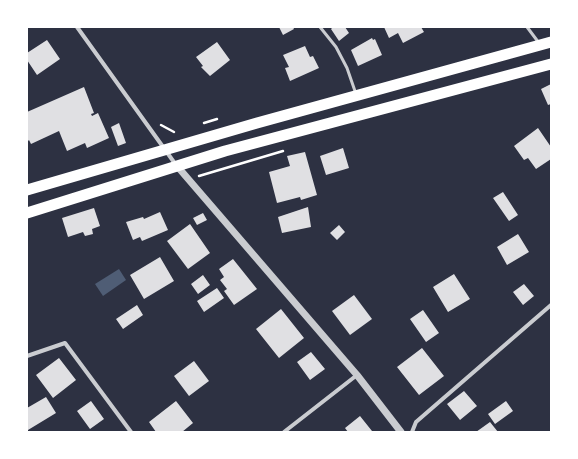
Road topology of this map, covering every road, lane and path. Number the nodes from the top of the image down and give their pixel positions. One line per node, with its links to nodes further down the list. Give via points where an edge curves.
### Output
1 (77, 27): 11 (street)
2 (320, 27): 6 (lane, via 348,68)
3 (527, 27): 4 (lane)
4 (546, 44): 6 (highway)
5 (551, 64): 12 (highway)
6 (356, 96): 11 (highway)
7 (216, 119): 8 (path)
8 (202, 124)
9 (162, 125): 10 (path, via 174,132)
10 (181, 130)
11 (165, 150): 12 (street); 13 (highway)
12 (177, 166): 14 (highway); 17 (street)
13 (27, 190)
14 (27, 212)
15 (551, 305): 21 (street, via 416,422)
16 (27, 356): 18 (street, via 65,343)
17 (357, 375): 19 (street); 20 (street)
18 (131, 432)
19 (284, 432)
20 (401, 432)
21 (412, 432)

